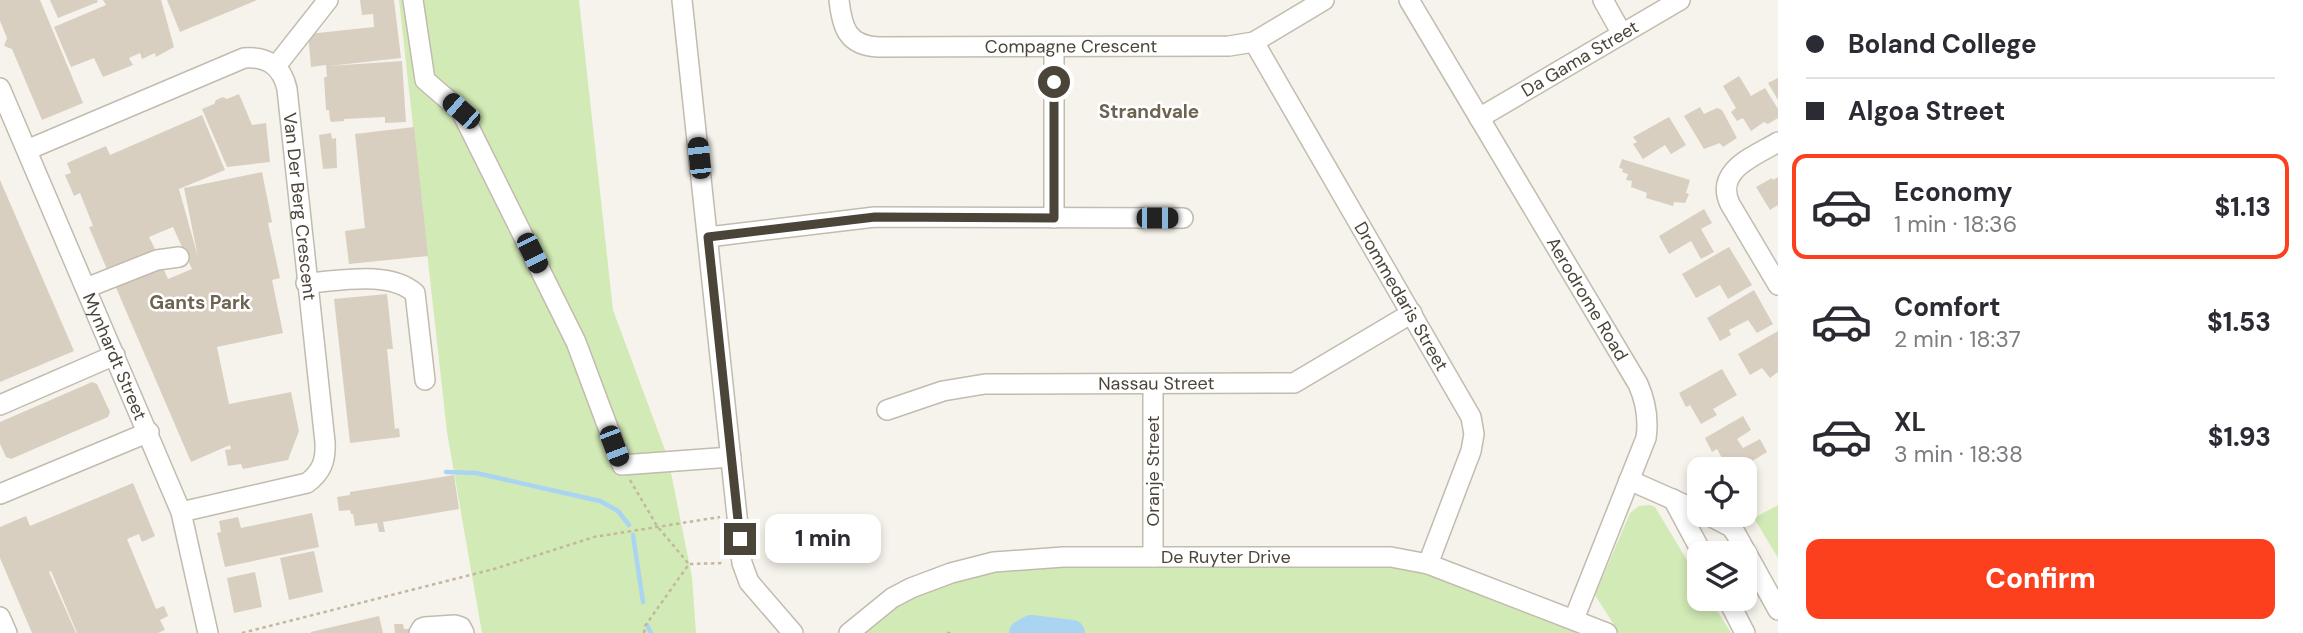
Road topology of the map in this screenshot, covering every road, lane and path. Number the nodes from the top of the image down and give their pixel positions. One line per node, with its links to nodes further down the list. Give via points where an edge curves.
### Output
1 (328, 0): 12 (street)
2 (413, 0): 32 (street, via 425,80 461,111 576,342)
3 (682, 0): 19 (street)
4 (839, 0): 11 (street, Compagne Crescent, via 843,26 865,45)
5 (1324, 0): 10 (street, Compagne Crescent)
6 (1409, 0): 14 (street, Aerodrome Road)
7 (1603, 0): 9 (street)
8 (1680, 0): 9 (street, Da Gama Street)
9 (1622, 34): 14 (street, Da Gama Street)
10 (1254, 42): 11 (street, Compagne Crescent); 24 (street, Drommedaris Street)
11 (1054, 47): 17 (street)
12 (276, 65): 16 (street, via 244,58); 21 (street, Van Der Berg Crescent, via 287,89)
13 (0, 88): 16 (street, Mynhardt Street)
14 (1479, 118): 33 (street, Aerodrome Road, via 1642,392 1648,419 1646,438)
15 (1778, 142): 22 (street, via 1736,168 1728,177 1726,190)
16 (27, 150): 23 (street, Mynhardt Street)
17 (1054, 218): 18 (street); 19 (street, via 875,217)
18 (1183, 218)
19 (708, 237): 31 (street)
20 (179, 257): 23 (street, via 157,260)
21 (306, 283): 26 (street, via 380,279 405,285 415,293); 37 (street, Van Der Berg Crescent, via 325,442 321,469 300,485)
22 (1778, 285)
23 (86, 288): 25 (street, Mynhardt Street)
24 (1412, 313): 27 (street, Nassau Street, via 1294,383); 45 (street, Drommedaris Street, via 1468,409 1474,434)
25 (116, 355): 28 (street); 30 (street, Mynhardt Street)
26 (425, 380)
27 (1153, 384): 29 (street, Nassau Street, via 985,384 943,391); 42 (street, Oranje Street)
28 (0, 405)
29 (887, 410)
30 (149, 432): 34 (street); 37 (street, Mynhardt Street)
31 (731, 457): 32 (street); 38 (street)
32 (622, 465): 39 (path)
33 (1629, 480): 35 (street); 49 (street, Aerodrome Road)
34 (0, 494)
35 (1673, 499): 36 (street); 41 (street)
36 (1687, 505)
37 (181, 512): 51 (street, Mynhardt Street)
38 (737, 515): 39 (path); 43 (street)
39 (657, 526): 44 (path); 52 (path, via 594,537 494,569)
40 (1731, 527): 46 (street)
41 (1696, 541)
42 (1153, 557): 45 (street, De Ruyter Drive, via 1391,557); 57 (street, De Ruyter Drive, via 1040,558 971,567 892,598)
43 (742, 563): 44 (path); 56 (street, via 749,582)
44 (689, 564): 55 (path)
45 (1428, 564): 49 (street, De Ruyter Drive)
46 (1778, 610)
47 (1734, 611): 59 (street)
48 (0, 617): 50 (street)
49 (1574, 619): 58 (street, De Ruyter Drive)
50 (7, 633)
51 (208, 633)
52 (242, 633)
53 (419, 633): 54 (street, via 425,627 455,625)
54 (464, 633)
55 (644, 633)
56 (793, 633)
57 (849, 633)
58 (1607, 633)
59 (1745, 633)

